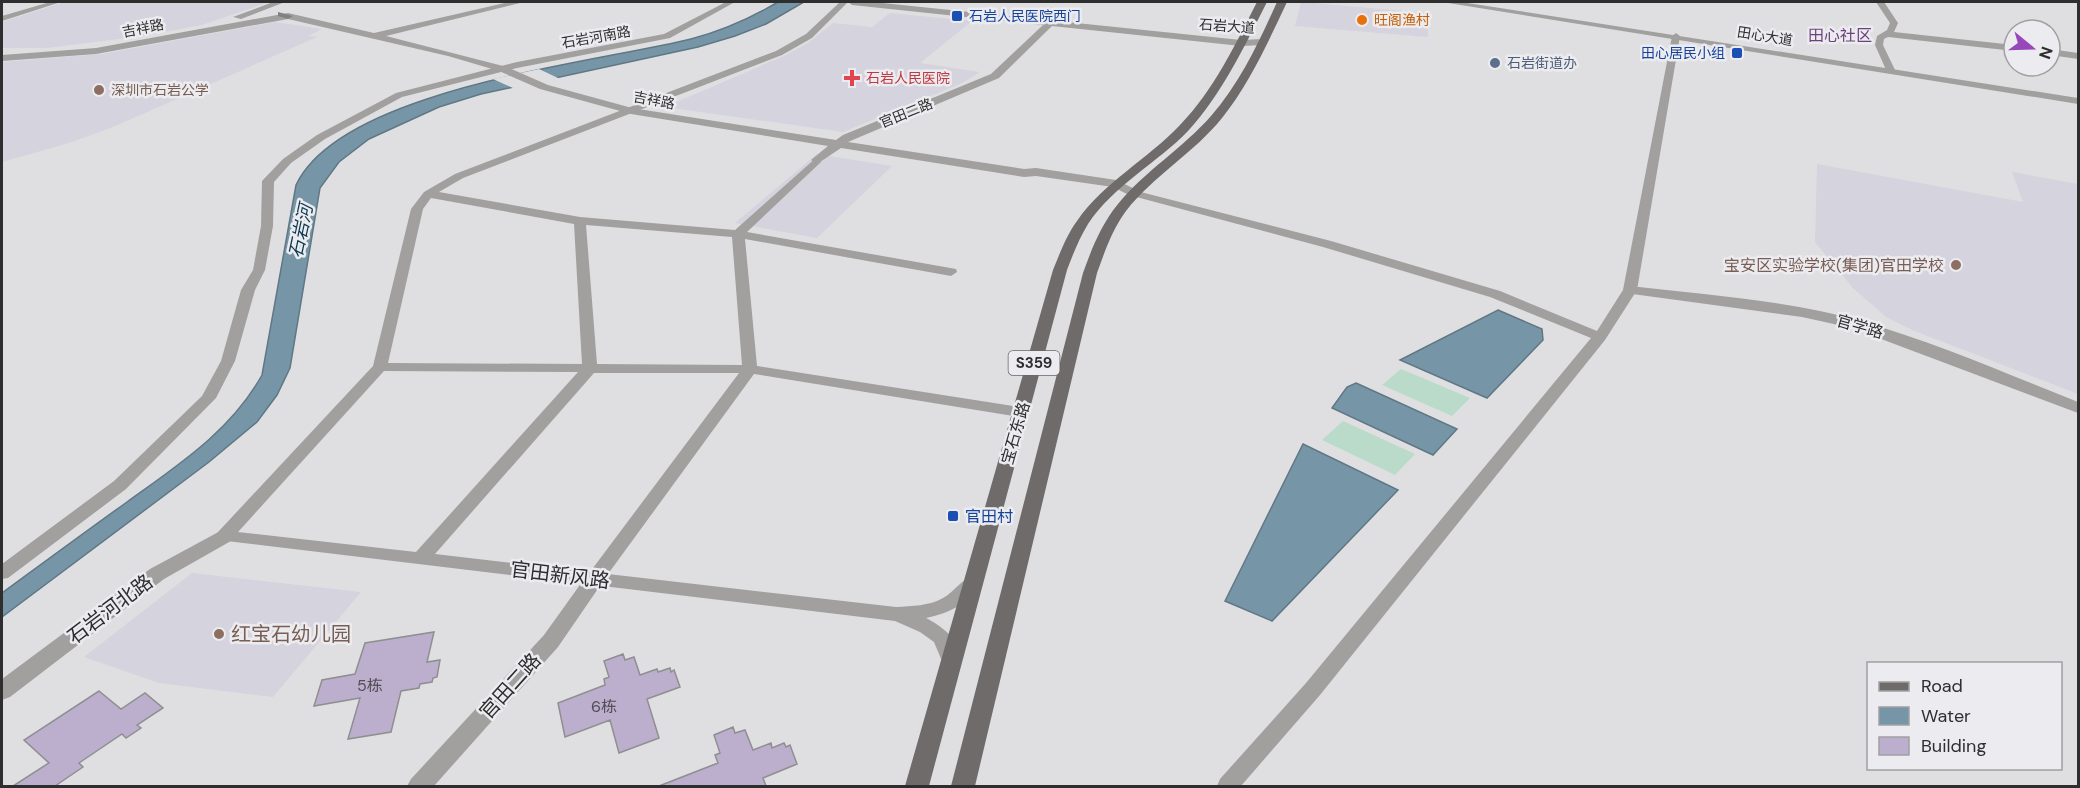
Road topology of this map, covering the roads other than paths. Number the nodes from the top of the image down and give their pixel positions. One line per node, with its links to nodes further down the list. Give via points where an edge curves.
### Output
1 (57, 2): 15 (street)
2 (280, 2): 13 (street)
3 (519, 2): 19 (street)
4 (731, 2): 29 (street, 石岩河南路, via 667,36)
5 (844, 2): 31 (street, via 809,36 791,47)
6 (852, 2): 16 (street, 石岩大道)
7 (890, 2): 21 (street, 石岩大道)
8 (1262, 2): 21 (main road, 宝石东路 / S359)
9 (1282, 2): 22 (main road, 宝石东路 / S359)
10 (1447, 2): 20 (street, 田心大道)
11 (1474, 2): 28 (street, 田心大道)
12 (1880, 2): 18 (street, via 1894,23)
13 (267, 6): 14 (street, via 267,11); 17 (street)
14 (284, 15): 17 (street, 吉祥路); 19 (street, 吉祥路); 27 (street, 吉祥路, via 96,51)
15 (2, 19)
16 (1051, 22): 21 (street, 石岩大道); 32 (street, 官田二路, via 995,76)
17 (203, 28): 24 (street, 吉祥路, via 78,49)
18 (1886, 34): 23 (street); 28 (street, via 1879,45)
19 (377, 35): 29 (street, 吉祥路)
20 (1676, 36): 28 (street, 田心大道); 40 (street)
21 (1242, 41): 22 (street, 石岩大道); 34 (main road, 宝石东路 / S359, via 1193,118 1172,141)
22 (1263, 42): 35 (main road, 宝石东路 / S359, via 1219,114 1190,145)
23 (2002, 47)
24 (2, 52)
25 (2062, 54): 26 (street)
26 (2079, 56)
27 (2, 58)
28 (1889, 67): 30 (street, 田心大道)
29 (503, 69): 31 (street, 吉祥路, via 537,84); 49 (street, 石岩河南路, via 383,101 321,137 275,173 268,181 267,226 259,270 248,290 228,361 208,398 120,485)
30 (2079, 99)
31 (631, 111): 32 (street, 吉祥路); 36 (street, via 459,176)
32 (835, 144): 33 (street, 官田二路); 34 (street, 吉祥路)
33 (817, 160): 38 (street)
34 (1113, 187): 35 (street, 吉祥路); 46 (main road, 宝石东路 / S359, via 1081,222 1065,253)
35 (1133, 193): 41 (street, via 1327,244 1495,294); 57 (main road, 宝石东路 / S359, via 1106,230 1094,258)
36 (428, 194): 37 (street); 42 (street, via 417,209)
37 (580, 221): 38 (street); 43 (street)
38 (738, 234): 39 (street); 44 (street)
39 (951, 272)
40 (1630, 290): 41 (street); 45 (street, 官学路, via 1856,324)
41 (1600, 337): 58 (street, via 1313,689)
42 (380, 367): 43 (street); 47 (street)
43 (590, 368): 44 (street); 48 (street)
44 (750, 369): 46 (street); 51 (street)
45 (2079, 408)
46 (1020, 412): 50 (main road, 宝石东路 / S359)
47 (224, 536): 48 (street, 官田新风路); 54 (street, 石岩河北路, via 157,574)
48 (422, 557): 51 (street, 官田新风路)
49 (2, 573)
50 (974, 578): 52 (street, 官田新风路, via 961,596 949,604 923,612); 53 (main road, 宝石东路 / S359)
51 (594, 580): 52 (street, 官田新风路); 55 (street, 官田二路, via 551,641)
52 (896, 614): 53 (street, 官田新风路, via 941,636 950,650)
53 (951, 664): 56 (main road, 宝石东路 / S359)
54 (2, 691)
55 (419, 786)
56 (917, 786)
57 (963, 786)
58 (1228, 786)

